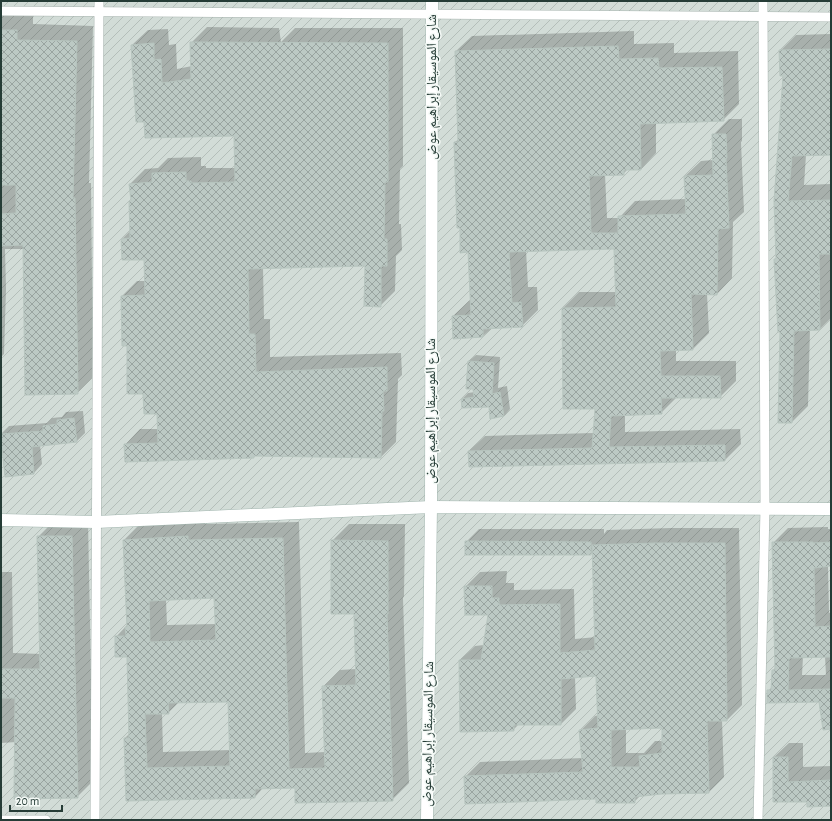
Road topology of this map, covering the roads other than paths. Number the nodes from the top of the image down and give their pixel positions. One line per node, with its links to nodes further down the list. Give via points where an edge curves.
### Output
1 (99, 1): 5 (lane)
2 (432, 1): 6 (street, شارع الموسيقار إبراهيم عوض)
3 (763, 1): 7 (lane)
4 (1, 11): 5 (lane)
5 (99, 12): 6 (lane); 13 (lane)
6 (432, 14): 7 (lane); 9 (street, شارع الموسيقار إبراهيم عوض)
7 (763, 16): 8 (lane); 10 (lane)
8 (831, 17)
9 (431, 507): 10 (street); 13 (street); 17 (street, شارع الموسيقار إبراهيم عوض)
10 (765, 508): 11 (street); 18 (lane)
11 (831, 508)
12 (1, 520): 13 (street)
13 (96, 522): 16 (lane)
14 (1, 820): 15 (lane)
15 (46, 820)
16 (95, 820)
17 (427, 820)
18 (758, 820)

